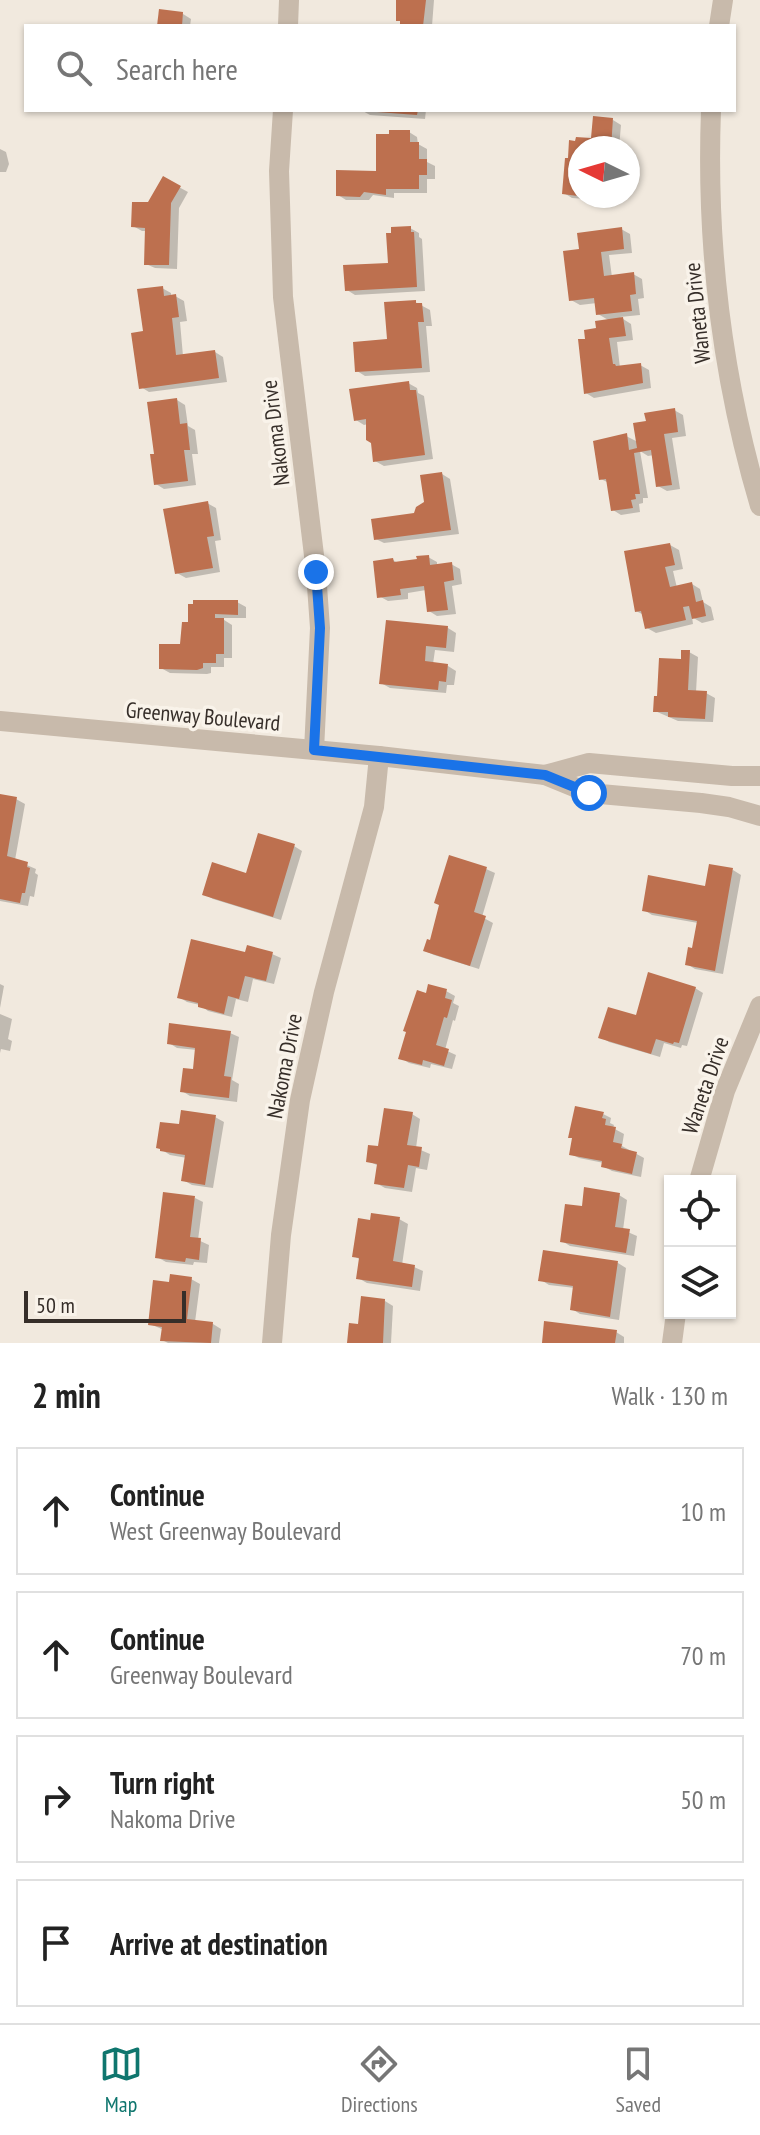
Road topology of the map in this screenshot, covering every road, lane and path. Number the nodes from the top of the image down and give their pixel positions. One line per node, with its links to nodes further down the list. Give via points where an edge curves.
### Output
1 (289, 0): 3 (street)
2 (723, 0): 4 (street)
3 (288, 24)
4 (719, 24)
5 (283, 112): 9 (street, Nakoma Drive, via 283,297 320,628)
6 (711, 112): 7 (street, Waneta Drive, via 709,169 719,306 728,376)
7 (760, 506)
8 (0, 721): 9 (street, Greenway Boulevard)
9 (314, 750): 10 (street, Greenway Boulevard)
10 (379, 756): 11 (street, Greenway Boulevard); 17 (street, Nakoma Drive, via 374,807 300,1100)
11 (545, 775): 12 (street, via 589,763); 13 (street, via 589,793 701,803)
12 (760, 776)
13 (760, 816)
14 (760, 1006): 15 (street, Waneta Drive, via 725,1091)
15 (701, 1175)
16 (675, 1319): 18 (street)
17 (272, 1343)
18 (672, 1343)

